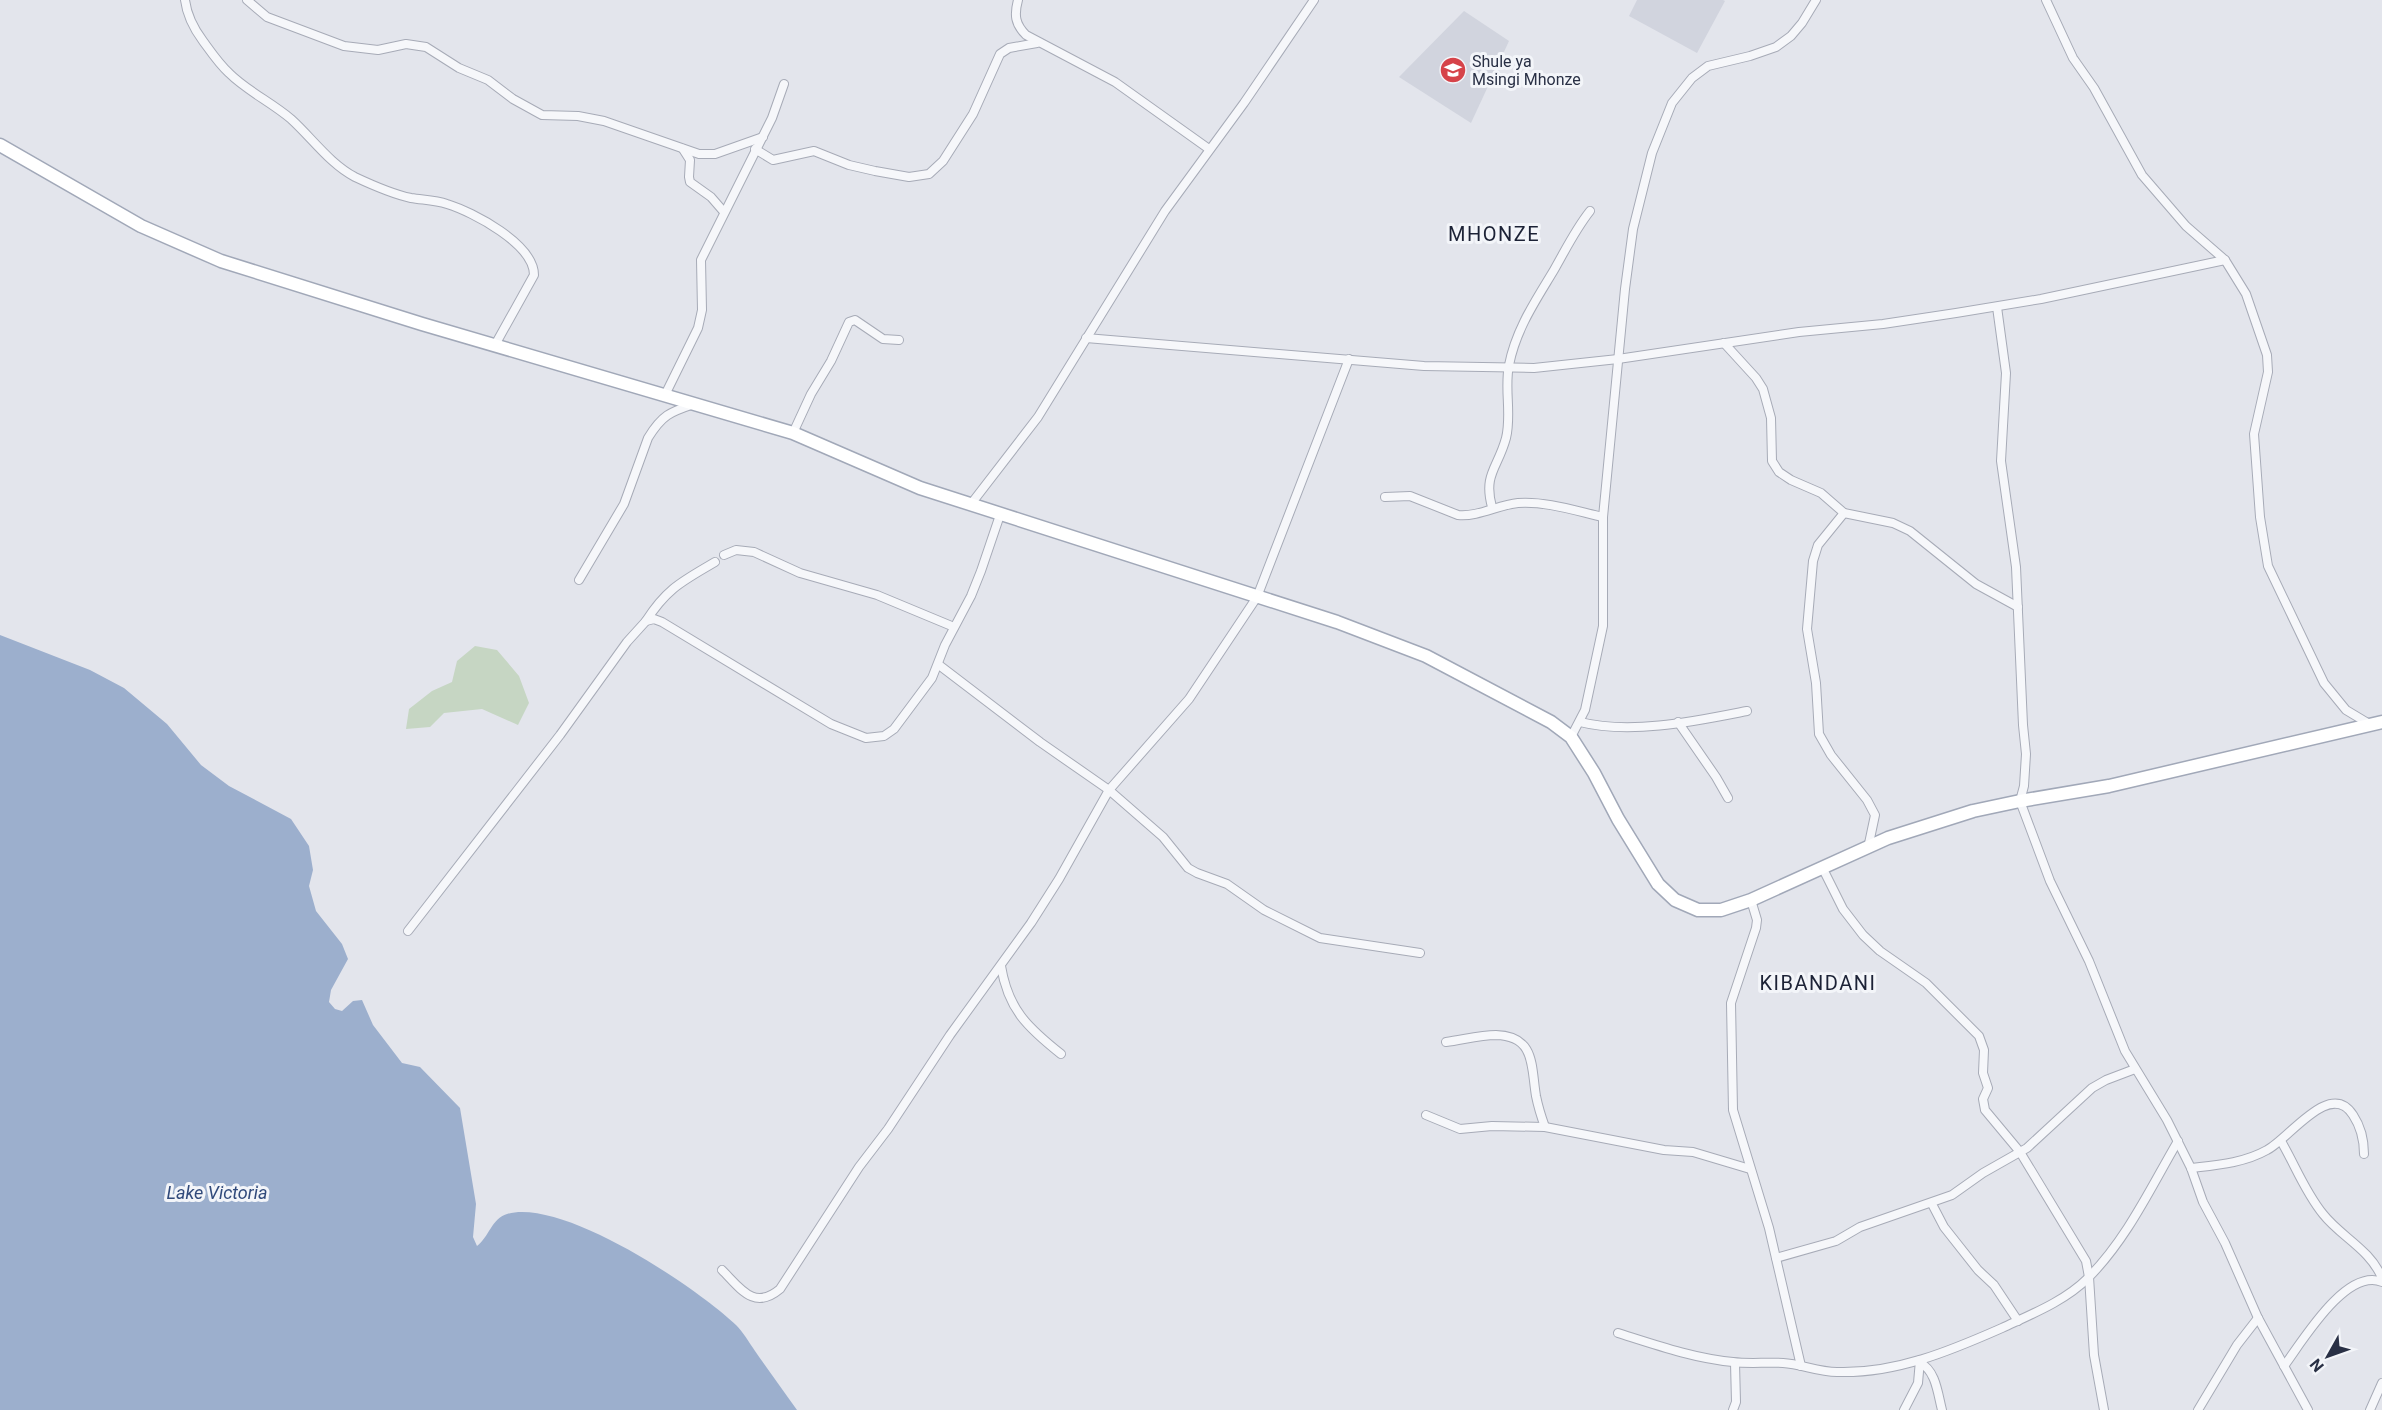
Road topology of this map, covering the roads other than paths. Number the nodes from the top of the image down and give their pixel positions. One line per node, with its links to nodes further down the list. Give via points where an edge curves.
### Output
1 (185, 0): 21 (street, via 197,32 219,63 290,118 339,166 385,190 448,204 510,238 524,251 534,266 534,275)
2 (247, 0): 11 (street, via 267,17 344,46 378,50 406,44 426,47 542,115 604,120)
3 (1018, 0): 7 (street, via 1017,26)
4 (1314, 0): 13 (street)
5 (1816, 0): 23 (street, via 1797,30 1776,47 1708,66 1692,78 1672,103 1652,153 1633,229)
6 (2046, 0): 16 (street, via 2073,58 2142,175 2186,226)
7 (1036, 43): 12 (street, via 1009,48 1000,54 973,114 943,161 929,174 909,177 875,171 814,151 773,160); 13 (street, via 1115,82)
8 (784, 84): 9 (street)
9 (763, 136): 11 (street, via 715,154); 12 (street)
10 (0, 145): 21 (main road, via 183,246 266,276)
11 (683, 149): 15 (street, via 690,160 690,182)
12 (755, 149): 15 (street)
13 (1209, 149): 18 (street, via 1165,211)
14 (1590, 211): 24 (street, via 1527,314)
15 (724, 212): 25 (street, via 701,260 702,310 698,328)
16 (2225, 260): 17 (street); 45 (street, via 2246,294 2267,355 2268,372 2254,434 2268,566 2324,683 2346,710)
17 (1996, 307): 20 (street); 38 (street, via 2006,373 2002,472)
18 (1086, 338): 22 (street); 29 (street, via 1038,417)
19 (899, 340): 27 (street, via 888,341 855,320 849,322)
20 (1724, 343): 23 (street); 31 (street, via 1763,389 1771,418 1772,461 1779,472 1821,494)
21 (495, 345): 25 (main road)
22 (1349, 359): 24 (street, via 1424,366); 37 (street)
23 (1618, 359): 24 (street); 33 (street)
24 (1509, 367): 30 (street, via 1506,438 1488,483)
25 (665, 395): 26 (main road)
26 (696, 404): 27 (main road); 36 (street, via 668,413 653,429 624,504)
27 (793, 433): 29 (main road, via 889,476)
28 (1385, 497): 30 (street, via 1410,496 1465,516)
29 (971, 504): 32 (main road)
30 (1492, 507): 33 (street, via 1534,504)
31 (1844, 513): 38 (street, via 1893,523 1910,531 1976,584); 50 (street, via 1824,536 1816,553 1807,629 1819,734 1873,808)
32 (1000, 514): 37 (main road); 40 (street, via 971,596)
33 (1603, 517): 43 (street, via 1603,626)
34 (724, 555): 40 (street, via 736,550 754,552 800,573 877,595)
35 (716, 562): 39 (street, via 672,587)
36 (579, 580)
37 (1257, 597): 46 (main road, via 1426,656 1551,722); 47 (street, via 1189,699)
38 (2018, 607): 49 (street, via 2026,754)
39 (646, 621): 41 (street, via 662,622 831,724 866,738 884,736 894,729); 53 (street)
40 (954, 627): 41 (street)
41 (939, 665): 47 (street)
42 (1747, 711): 44 (street)
43 (1580, 722): 44 (street, via 1613,727); 46 (street)
44 (1678, 722): 48 (street)
45 (2376, 724): 49 (main road, via 2109,786)
46 (1570, 737): 52 (main road, via 1658,884 1675,900 1698,910 1721,910)
47 (1109, 790): 54 (street, via 1163,837 1188,868 1237,890 1289,924 1340,943); 55 (street, via 1059,879)
48 (1728, 798)
49 (2020, 801): 50 (main road, via 1944,820); 58 (street, via 2050,881)
50 (1868, 848): 51 (main road)
51 (1823, 869): 52 (main road); 63 (street, via 1843,909 1863,935 1926,983 1979,1036 1988,1089 1983,1105)
52 (1751, 900): 66 (street, via 1756,928 1734,988 1730,1019 1732,1110)
53 (408, 931)
54 (1420, 953)
55 (1001, 966): 57 (street, via 1016,1010); 69 (street, via 859,1167 780,1289 765,1298 750,1296)
56 (1446, 1042): 60 (street, via 1497,1035 1518,1040 1532,1057 1536,1097)
57 (1061, 1054)
58 (2135, 1069): 61 (street); 63 (street, via 2092,1088)
59 (1426, 1115): 60 (street, via 1460,1129)
60 (1545, 1127): 66 (street, via 1694,1152)
61 (2178, 1141): 65 (street); 70 (street, via 2127,1228)
62 (2281, 1141): 64 (street, via 2320,1108 2337,1102 2355,1119 2362,1134); 65 (street, via 2240,1161); 71 (street, via 2324,1215 2368,1256)
63 (2020, 1152): 67 (street); 70 (street, via 2080,1249)
64 (2364, 1154)
65 (2191, 1168): 74 (street)
66 (1750, 1169): 68 (street)
67 (1932, 1204): 68 (street, via 1868,1224 1836,1241); 75 (street, via 1944,1227 1994,1285)
68 (1776, 1258): 79 (street)
69 (722, 1270)
70 (2089, 1277): 72 (street); 73 (street)
71 (2382, 1280): 80 (street, via 2364,1280 2343,1293)
72 (2074, 1290): 73 (street); 75 (street)
73 (2090, 1295): 85 (street, via 2094,1355)
74 (2258, 1318): 80 (street); 86 (street)
75 (2018, 1321): 77 (street)
76 (1618, 1333): 78 (street, via 1694,1356)
77 (1920, 1362): 79 (street, via 1837,1372); 83 (street, via 1918,1383); 84 (street, via 1931,1373)
78 (1735, 1363): 79 (street); 82 (street)
79 (1801, 1365)
80 (2284, 1366): 87 (street)
81 (2381, 1387): 88 (street)
82 (1733, 1410)
83 (1904, 1410)
84 (1942, 1410)
85 (2104, 1410)
86 (2198, 1410)
87 (2308, 1410)
88 (2370, 1410)

